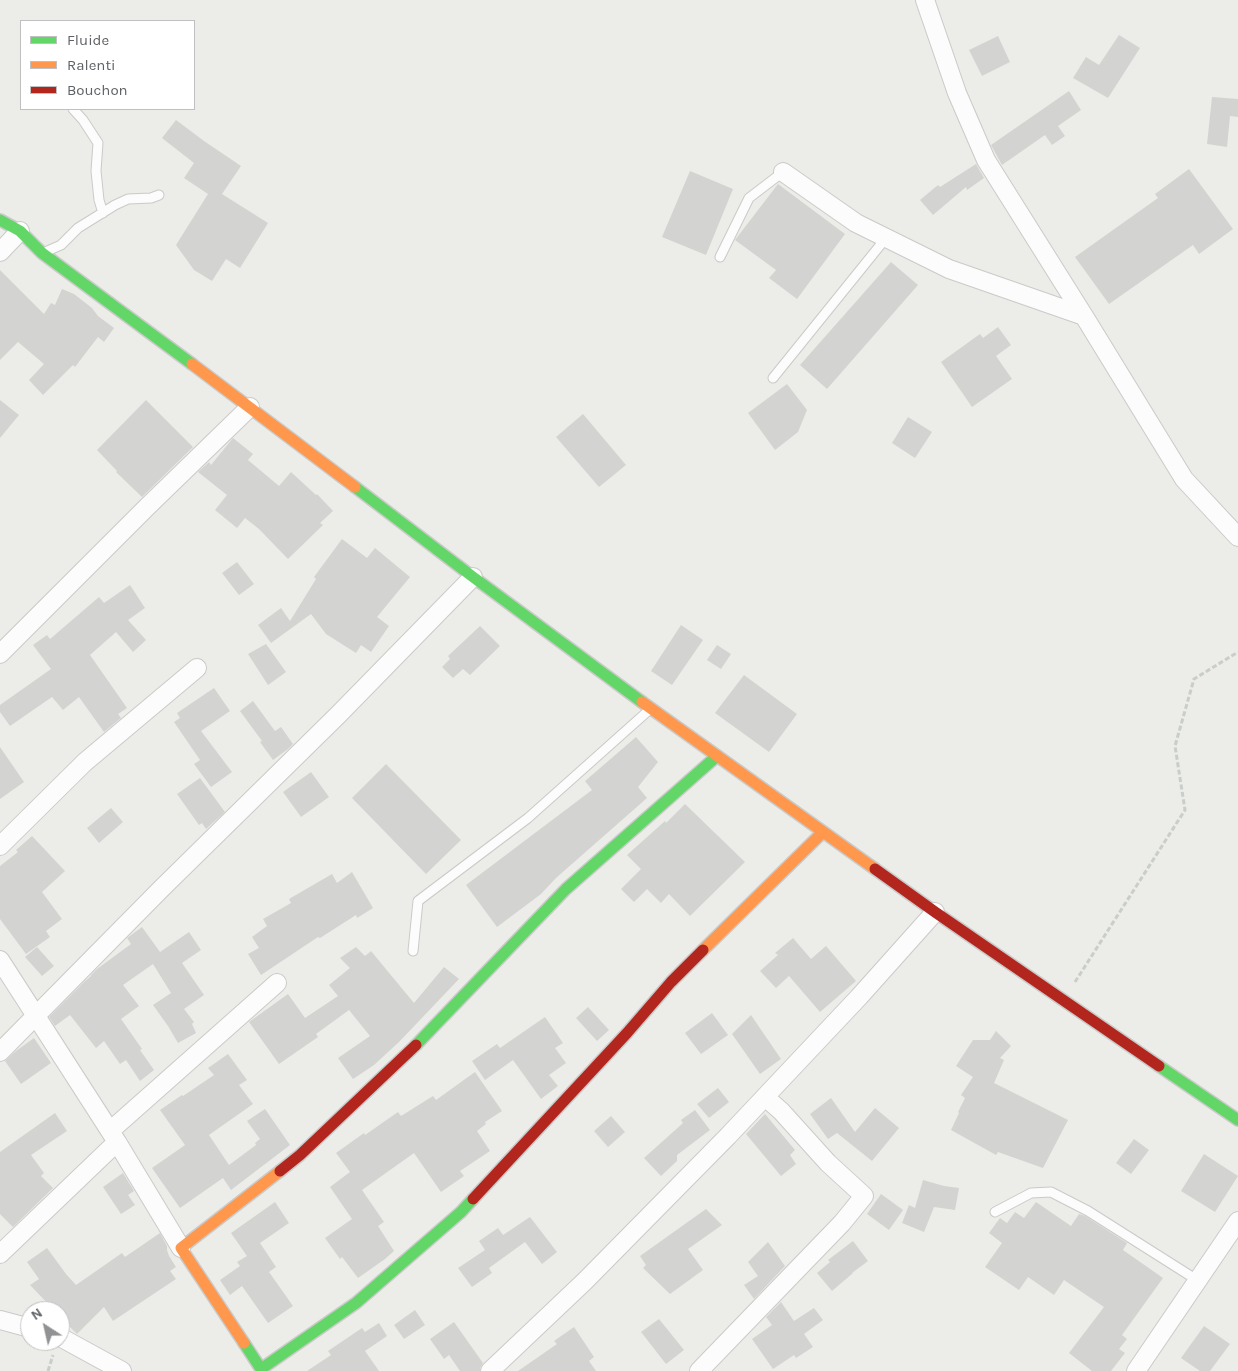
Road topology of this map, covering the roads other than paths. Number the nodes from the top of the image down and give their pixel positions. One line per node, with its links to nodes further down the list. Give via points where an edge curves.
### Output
1 (925, 0): 12 (street, via 957,94 986,160)
2 (75, 110): 5 (lane, via 98,142 96,171)
3 (784, 172): 8 (street, via 856,223); 11 (lane, via 749,198)
4 (159, 195): 5 (lane, via 128,199)
5 (102, 213): 10 (lane, via 78,228 61,245)
6 (0, 220): 7 (street)
7 (20, 231): 9 (street); 10 (street)
8 (886, 238): 12 (street, via 949,269); 13 (lane)
9 (0, 252)
10 (42, 253): 14 (street)
11 (720, 257)
12 (1084, 316): 15 (street, via 1184,479)
13 (773, 378)
14 (250, 407): 16 (street); 17 (street)
15 (1238, 537)
16 (473, 577): 19 (street); 27 (street)
17 (0, 654)
18 (197, 668): 22 (street, via 85,762)
19 (650, 709): 20 (street); 24 (lane, via 528,818 418,901)
20 (717, 756): 21 (street); 34 (street, via 566,889 409,1052 300,1156)
21 (822, 832): 23 (street); 34 (street, via 671,982 461,1212 356,1303 260,1369)
22 (0, 846)
23 (935, 912): 29 (street); 30 (street)
24 (413, 951)
25 (0, 960): 27 (street)
26 (277, 983): 31 (street)
27 (36, 1016): 28 (street); 31 (street)
28 (0, 1052)
29 (765, 1097): 41 (street, via 584,1281); 42 (street, via 864,1196 842,1223)
30 (1238, 1120)
31 (114, 1136): 34 (street); 35 (street)
32 (995, 1212): 36 (lane, via 1031,1193 1051,1192 1088,1211)
33 (1238, 1221): 36 (street)
34 (182, 1248)
35 (0, 1254)
36 (1197, 1280): 43 (street)
37 (0, 1320): 38 (street)
38 (20, 1325)
39 (70, 1343): 40 (street)
40 (122, 1371)
41 (490, 1371)
42 (699, 1371)
43 (1136, 1371)

